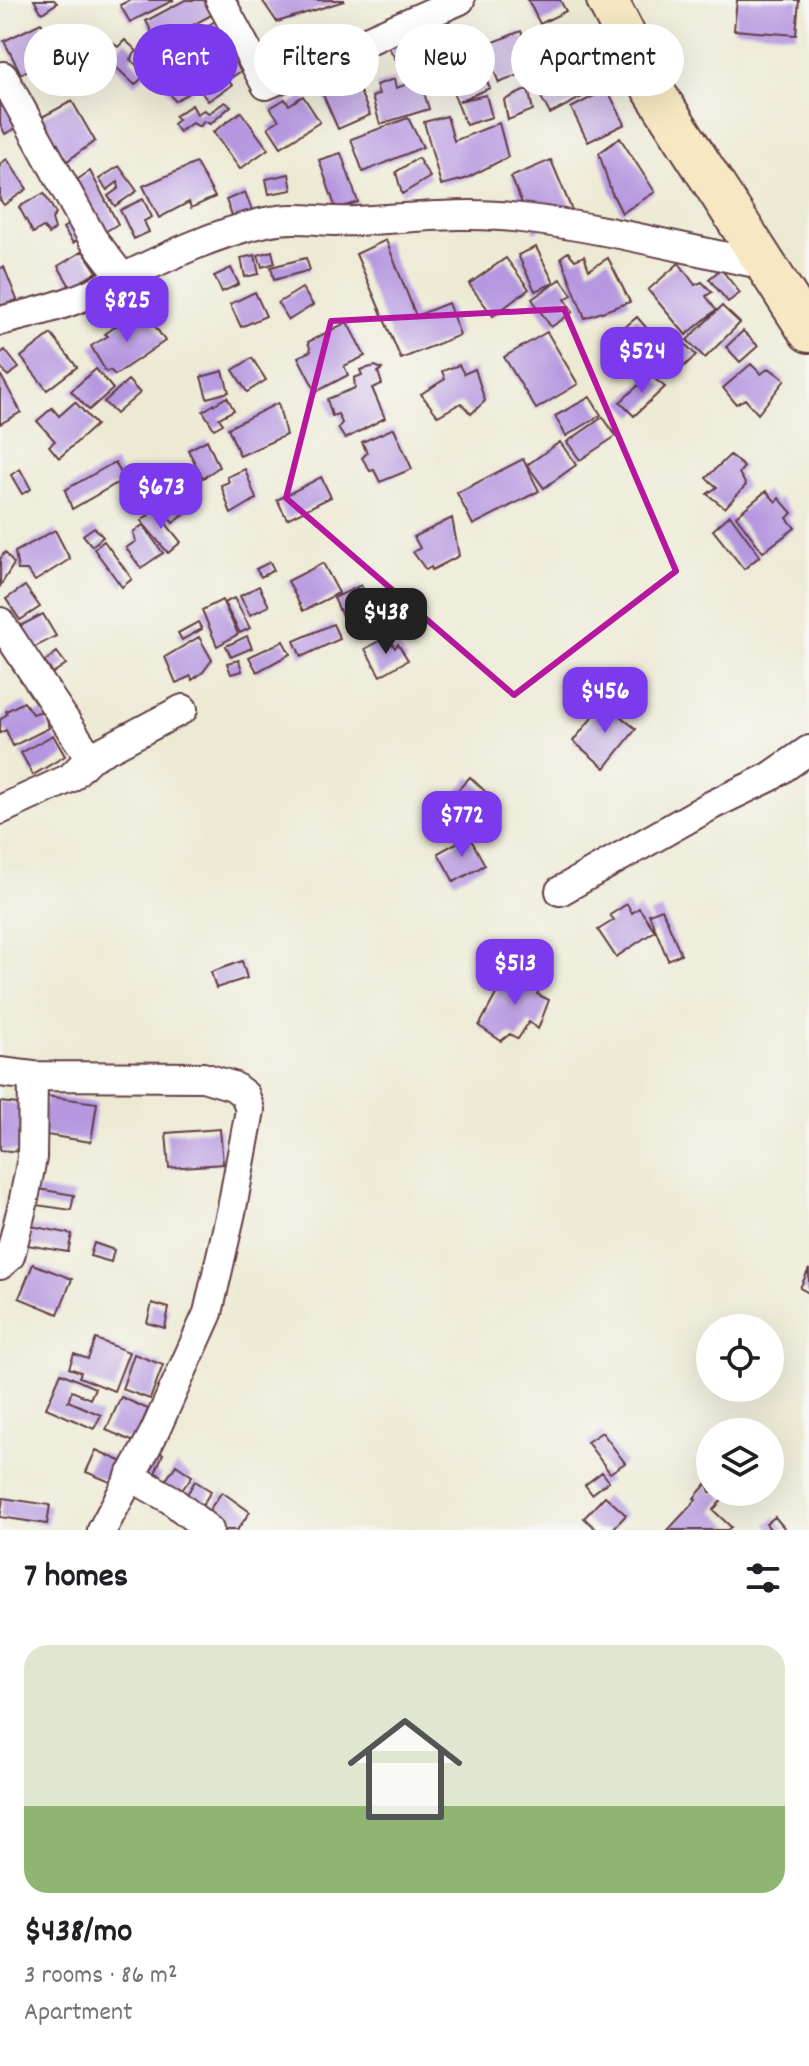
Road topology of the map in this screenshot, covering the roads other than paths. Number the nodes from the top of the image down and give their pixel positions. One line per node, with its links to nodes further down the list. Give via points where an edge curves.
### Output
1 (220, 0): 2 (street, via 266,85)
2 (460, 0)
3 (607, 0): 5 (main road, via 652,88)
4 (0, 77): 6 (street, via 93,239)
5 (765, 265): 6 (street, via 520,218 300,217 222,235); 7 (main road)
6 (122, 277): 8 (street, via 44,311)
7 (805, 315)
8 (0, 321)
9 (0, 622): 12 (street)
10 (183, 709): 12 (street)
11 (809, 750): 14 (street, via 770,777)
12 (90, 758): 13 (street, via 70,778)
13 (0, 810)
14 (560, 891)
15 (0, 1072): 16 (street)
16 (33, 1076): 17 (street, via 32,1158 10,1256); 18 (street, via 203,1077 233,1086 245,1095 250,1110 208,1313)
17 (0, 1265)
18 (130, 1476): 19 (street); 20 (street)
19 (102, 1530)
20 (209, 1530)

